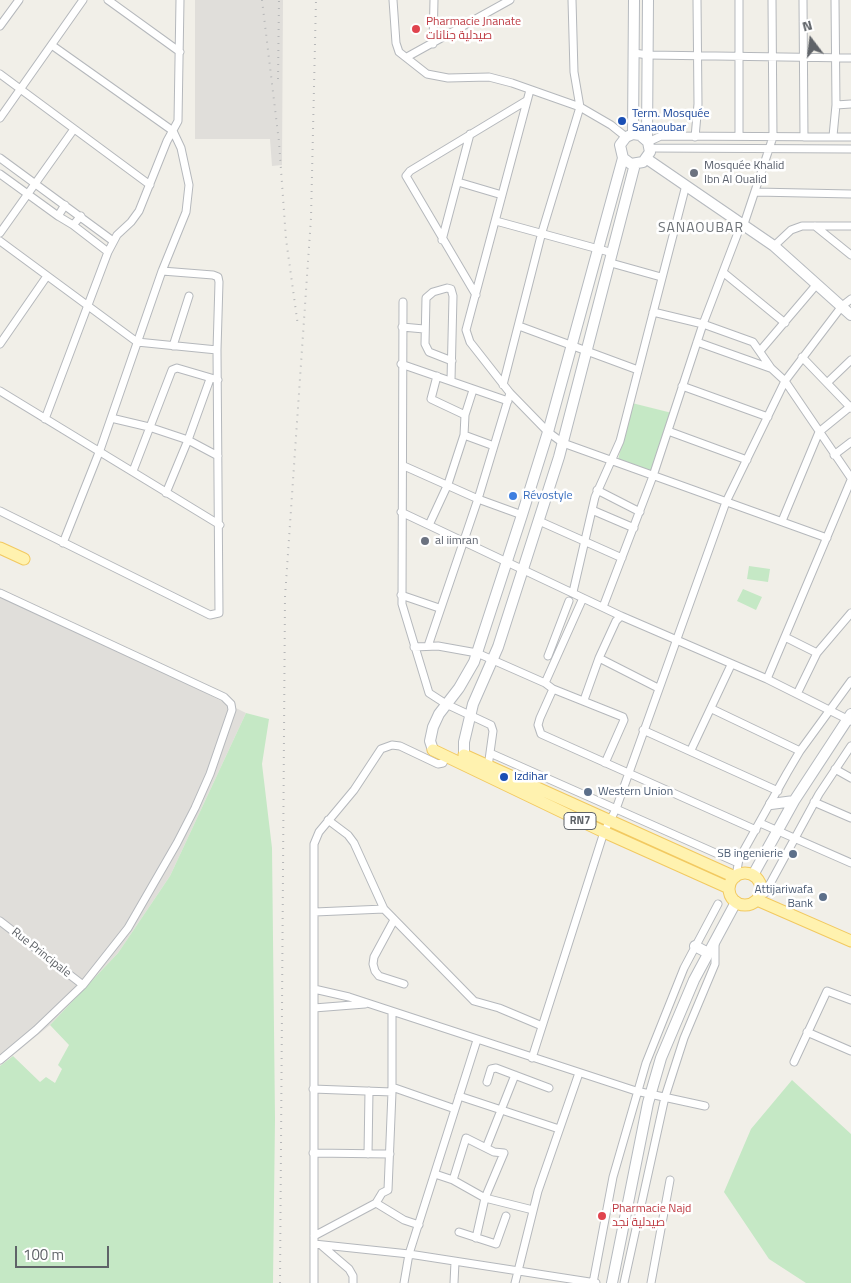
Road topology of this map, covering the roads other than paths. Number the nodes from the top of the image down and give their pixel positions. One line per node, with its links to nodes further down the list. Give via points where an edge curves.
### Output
1 (19, 0): 16 (street)
2 (83, 0): 18 (street)
3 (108, 0): 19 (street)
4 (180, 0): 19 (street)
5 (393, 0): 26 (street, via 396,43 399,52)
6 (434, 0): 17 (street)
7 (509, 0): 17 (street)
8 (572, 0): 35 (street, via 574,72)
9 (634, 0): 20 (main road)
10 (648, 0): 22 (main road)
11 (697, 0): 21 (street)
12 (739, 0): 23 (street)
13 (772, 0): 24 (street)
14 (803, 0): 25 (street)
15 (835, 0): 27 (street)
16 (0, 26)
17 (433, 44): 26 (street)
18 (53, 46): 30 (street); 38 (street)
19 (180, 52): 38 (street, via 179,114)
20 (634, 53): 22 (street); 40 (main road)
21 (696, 54): 22 (street); 23 (street); 43 (street, via 698,104)
22 (648, 55): 47 (main road)
23 (740, 56): 24 (street); 41 (street)
24 (770, 56): 25 (street); 44 (street)
25 (804, 56): 27 (street); 45 (street)
26 (407, 57): 31 (street, via 427,74 455,78 490,77)
27 (835, 57): 28 (street); 33 (street)
28 (851, 58)
29 (0, 74): 30 (street)
30 (20, 89): 36 (street); 37 (street)
31 (530, 90): 32 (street); 35 (street)
32 (526, 101): 39 (street); 62 (street)
33 (836, 104): 34 (street); 42 (street)
34 (851, 104)
35 (580, 107): 40 (street); 71 (street)
36 (0, 118)
37 (74, 129): 56 (street); 57 (street)
38 (173, 131): 57 (street); 81 (street, via 187,169 189,195 186,212)
39 (470, 134): 55 (street); 73 (street, via 406,176)
40 (629, 136): 47 (main road, via 640,135); 51 (main road, via 620,145)
41 (739, 136): 43 (street); 44 (street)
42 (833, 136): 45 (street); 46 (street)
43 (695, 137): 47 (street, via 661,136)
44 (773, 137): 45 (street); 48 (street)
45 (804, 137)
46 (851, 137)
47 (648, 143): 48 (street); 52 (main road)
48 (771, 148): 49 (street); 59 (street)
49 (851, 149)
50 (0, 158): 56 (street)
51 (623, 158): 53 (main road); 77 (main road)
52 (647, 159): 53 (main road); 58 (main road)
53 (635, 164): 80 (main road)
54 (0, 174): 60 (street)
55 (458, 182): 62 (street); 73 (street)
56 (34, 184): 60 (street); 63 (street)
57 (150, 185): 75 (street, via 136,216)
58 (686, 185): 67 (main road); 84 (street)
59 (756, 192): 61 (street); 67 (street)
60 (27, 194): 64 (street); 72 (street)
61 (851, 194)
62 (502, 195): 66 (street)
63 (65, 205): 64 (street); 65 (street)
64 (58, 216): 68 (street)
65 (81, 216): 68 (street); 75 (street)
66 (496, 221): 71 (street); 86 (street)
67 (743, 223): 76 (main road); 82 (street)
68 (73, 226): 78 (street)
69 (815, 226): 70 (street); 76 (street, via 795,227); 79 (street)
70 (851, 226)
71 (542, 232): 77 (street); 97 (street)
72 (0, 233)
73 (442, 240): 86 (street)
74 (0, 241): 83 (street)
75 (113, 241): 78 (street)
76 (774, 246): 85 (main road)
77 (597, 248): 80 (street); 104 (main road)
78 (108, 252): 91 (street)
79 (850, 254)
80 (612, 258): 84 (street); 107 (main road)
81 (162, 271): 101 (street); 106 (street, via 218,277)
82 (724, 273): 94 (street); 95 (street)
83 (47, 276): 91 (street); 103 (street)
84 (661, 278): 92 (street)
85 (818, 284): 90 (main road); 94 (street)
86 (476, 295): 100 (street)
87 (189, 296): 105 (street)
88 (851, 299): 90 (street)
89 (403, 302): 98 (street)
90 (842, 306): 93 (main road); 109 (street)
91 (88, 307): 101 (street); 131 (street)
92 (653, 312): 95 (street); 114 (street)
93 (851, 315)
94 (785, 323): 108 (street)
95 (703, 324): 102 (street); 108 (street, via 753,342)
96 (452, 326): 99 (street, via 452,292 447,288 426,298); 100 (street); 111 (street)
97 (519, 326): 104 (street); 121 (street)
98 (402, 327): 99 (street); 112 (street)
99 (424, 329): 111 (street, via 426,349)
100 (466, 330): 121 (street, via 470,342)
101 (137, 342): 105 (street); 129 (street)
102 (697, 342): 113 (street); 122 (street)
103 (0, 344)
104 (572, 345): 107 (street); 133 (main road)
105 (173, 346): 106 (street)
106 (217, 350): 117 (street)
107 (588, 351): 114 (street); 139 (main road)
108 (760, 351): 113 (street)
109 (802, 357): 119 (street); 120 (street)
110 (851, 360): 120 (street)
111 (452, 361): 118 (street)
112 (401, 364): 115 (street); 146 (street)
113 (771, 368): 119 (street)
114 (638, 370): 145 (street)
115 (437, 376): 118 (street); 128 (street, via 432,398)
116 (210, 379): 117 (street); 132 (street, via 177,368 172,370); 137 (street)
117 (218, 380): 143 (street)
118 (451, 380): 123 (street)
119 (785, 381): 130 (street); 135 (street)
120 (827, 383): 127 (street)
121 (503, 385): 125 (street)
122 (682, 386): 130 (street); 134 (street)
123 (473, 390): 126 (street); 128 (street)
124 (0, 391): 131 (street)
125 (510, 393): 126 (street); 133 (street)
126 (508, 401): 140 (street)
127 (851, 407): 135 (street)
128 (465, 414): 136 (street)
129 (112, 418): 132 (street); 141 (street)
130 (768, 418): 144 (street)
131 (45, 419): 141 (street)
132 (149, 427): 137 (street); 147 (street)
133 (548, 432): 139 (street); 159 (main road)
134 (668, 432): 144 (street); 148 (street)
135 (819, 432): 142 (street); 161 (street)
136 (464, 435): 140 (street); 150 (street)
137 (188, 440): 143 (street); 152 (street)
138 (851, 442): 142 (street)
139 (563, 443): 145 (street); 160 (main road)
140 (494, 446): 153 (street)
141 (100, 450): 147 (street); 168 (street)
142 (834, 455): 149 (street)
143 (218, 456): 162 (street)
144 (747, 460): 154 (street)
145 (612, 461): 148 (street); 151 (street)
146 (404, 466): 150 (street); 157 (street)
147 (133, 470): 152 (street)
148 (653, 476): 154 (street); 158 (street)
149 (851, 479): 165 (street)
150 (448, 484): 153 (street); 163 (street)
151 (598, 490): 155 (street); 158 (street)
152 (166, 493): 162 (street)
153 (478, 499): 159 (street); 166 (street)
154 (726, 502): 161 (street); 186 (street)
155 (592, 510): 164 (street); 167 (street)
156 (0, 511): 168 (street)
157 (401, 512): 163 (street); 176 (street)
158 (640, 512): 164 (street)
159 (522, 515): 172 (main road)
160 (539, 521): 167 (street); 173 (main road)
161 (782, 521): 165 (street)
162 (220, 525): 168 (street, via 220,611 213,616)
163 (429, 525): 166 (street)
164 (634, 528): 171 (street)
165 (827, 538): 185 (street)
166 (463, 540): 172 (street); 180 (street)
167 (585, 542): 171 (street); 174 (street)
168 (63, 543)
169 (0, 548): 170 (main road, via 22,562)
170 (0, 556)
171 (622, 558): 179 (street)
172 (508, 560): 173 (street); 189 (main road)
173 (524, 568): 174 (street); 193 (main road)
174 (573, 592): 177 (street)
175 (0, 593): 251 (street, via 224,697 232,707 210,774 178,843 128,928)
176 (402, 595): 180 (street); 188 (street)
177 (583, 598): 179 (street); 184 (street)
178 (569, 601): 183 (street)
179 (603, 607): 182 (street)
180 (439, 608): 187 (street)
181 (851, 612): 190 (street)
182 (621, 616): 186 (street); 192 (street)
183 (560, 625): 184 (street); 191 (street)
184 (568, 629): 197 (street)
185 (785, 637): 190 (street); 195 (street)
186 (675, 639): 194 (street); 199 (street)
187 (428, 646): 188 (street); 189 (street)
188 (414, 647): 202 (street, via 427,690)
189 (477, 653): 193 (street); 202 (main road, via 465,680)
190 (817, 653): 200 (street)
191 (548, 656)
192 (599, 658): 199 (street); 201 (street)
193 (493, 660): 197 (street); 205 (main road, via 474,698)
194 (731, 666): 195 (street); 203 (street)
195 (767, 679): 200 (street)
196 (851, 681): 204 (street)
197 (545, 683): 198 (street)
198 (554, 688): 201 (street); 215 (street, via 540,718 539,730)
199 (658, 688): 207 (street)
200 (798, 694): 204 (street)
201 (584, 700): 215 (street, via 624,717)
202 (446, 704): 205 (street); 209 (main road, via 433,727 430,741)
203 (712, 709): 210 (street); 211 (street)
204 (830, 710): 206 (street); 211 (street)
205 (471, 714): 212 (street, via 489,722 492,728); 213 (main road)
206 (850, 718): 221 (main road)
207 (643, 730): 210 (street); 218 (street)
208 (851, 746): 217 (street)
209 (433, 750): 214 (main road, RN7)
210 (691, 750): 220 (street)
211 (800, 751): 220 (street)
212 (490, 753): 216 (street); 224 (street)
213 (464, 755): 216 (main road, RN7)
214 (446, 756): 226 (street, via 443,763 437,764 400,746 384,747 375,754 354,790); 231 (main road, RN7)
215 (605, 763): 218 (street)
216 (488, 767): 227 (main road, RN7)
217 (835, 769): 219 (street); 222 (street)
218 (628, 773): 224 (street); 229 (street)
219 (851, 778)
220 (778, 791): 223 (street)
221 (794, 801): 223 (main road); 230 (main road)
222 (814, 802): 225 (street); 232 (street)
223 (771, 804): 228 (street)
224 (616, 809): 227 (street); 233 (street)
225 (851, 818)
226 (328, 820): 241 (street, via 354,843); 242 (street, via 314,844)
227 (610, 821): 231 (street); 236 (main road, RN7)
228 (760, 823): 229 (street); 230 (street)
229 (756, 830): 233 (street)
230 (777, 830): 232 (street); 235 (main road)
231 (604, 832): 237 (main road, RN7); 257 (street)
232 (795, 838): 234 (street); 238 (street)
233 (738, 863): 236 (street)
234 (851, 863)
235 (753, 875): 236 (main road); 238 (main road, via 760,882)
236 (736, 876): 237 (main road)
237 (729, 888): 239 (main road)
238 (761, 895): 239 (main road, via 747,905); 245 (main road); 247 (main road)
239 (736, 902): 246 (main road)
240 (718, 904): 248 (street)
241 (384, 909): 242 (street); 243 (street)
242 (315, 912): 252 (street)
243 (394, 920): 250 (street, via 374,957 373,967 379,976); 257 (street, via 474,1001)
244 (0, 921): 251 (street, Rue Principale)
245 (851, 933)
246 (715, 939): 249 (main road); 274 (street, via 715,964 684,1038)
247 (851, 941)
248 (695, 946): 249 (main road); 271 (street)
249 (708, 953): 272 (main road, via 675,1020)
250 (404, 984)
251 (83, 985): 262 (street)
252 (314, 989): 254 (street); 255 (street)
253 (851, 1000): 258 (street, via 827,990)
254 (366, 1004): 255 (street); 256 (street)
255 (314, 1008): 268 (street)
256 (392, 1012): 259 (street); 269 (street)
257 (542, 1026): 261 (street)
258 (807, 1032): 260 (street); 263 (street)
259 (477, 1040): 261 (street); 273 (street)
260 (851, 1051)
261 (532, 1058): 264 (street)
262 (0, 1060)
263 (794, 1062)
264 (579, 1073): 271 (street); 278 (street)
265 (515, 1075): 266 (street, via 494,1068); 267 (street); 277 (street)
266 (487, 1082)
267 (549, 1088)
268 (313, 1089): 270 (street); 280 (street)
269 (392, 1090): 270 (street); 276 (street); 282 (street)
270 (369, 1091): 281 (street)
271 (636, 1091): 272 (street); 302 (street, via 613,1178)
272 (650, 1094): 274 (street); 303 (main road)
273 (460, 1096): 276 (street); 277 (street)
274 (665, 1097): 275 (street); 304 (street)
275 (705, 1106)
276 (456, 1109): 283 (street)
277 (502, 1111): 278 (street); 279 (street)
278 (559, 1129): 288 (street)
279 (486, 1148): 284 (street, via 466,1138); 286 (street, via 504,1153)
280 (313, 1152): 281 (street); 293 (street)
281 (368, 1154): 282 (street)
282 (390, 1154): 287 (street, via 388,1190)
283 (435, 1174): 284 (street); 290 (street)
284 (453, 1180): 286 (street)
285 (670, 1180): 305 (street)
286 (486, 1198): 288 (street); 292 (street)
287 (376, 1203): 290 (street); 293 (street)
288 (533, 1210): 296 (street)
289 (506, 1216): 292 (street, via 497,1243)
290 (419, 1225): 294 (street)
291 (459, 1232): 292 (street)
292 (476, 1238)
293 (316, 1241): 294 (street); 297 (street); 298 (street, via 349,1269)
294 (409, 1254): 295 (street); 299 (street)
295 (455, 1262): 296 (street); 300 (street)
296 (516, 1271): 301 (street); 302 (street)
297 (314, 1283)
298 (353, 1283)
299 (404, 1283)
300 (454, 1283)
301 (515, 1283)
302 (594, 1283)
303 (612, 1283)
304 (624, 1283)
305 (650, 1283)

